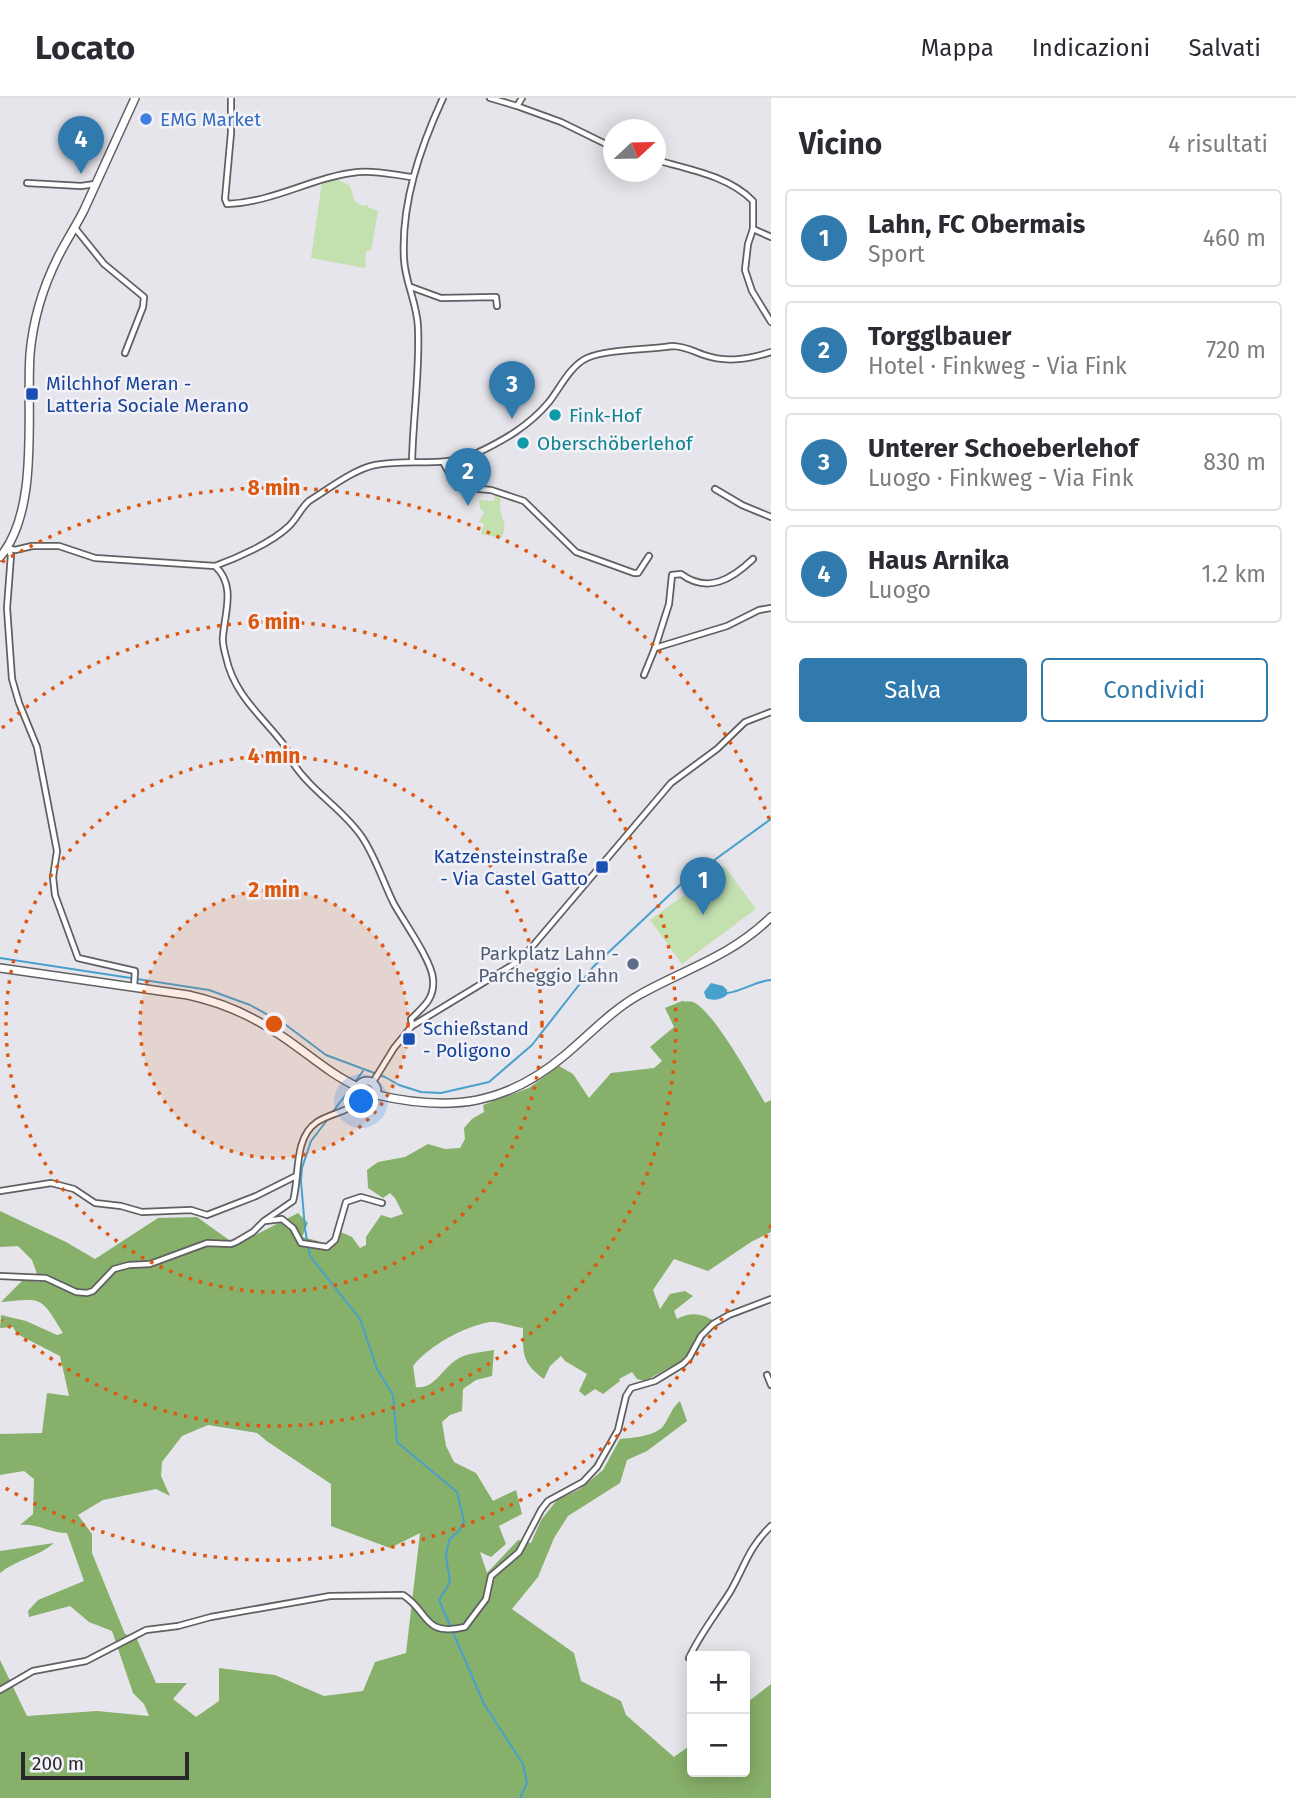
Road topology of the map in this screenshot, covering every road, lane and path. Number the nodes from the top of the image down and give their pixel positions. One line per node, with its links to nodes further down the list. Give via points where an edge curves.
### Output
1 (135, 98): 11 (main road)
2 (231, 98): 9 (street, via 226,204 267,199 358,172)
3 (443, 98): 9 (street)
4 (490, 98): 6 (street)
5 (523, 98): 6 (street)
6 (517, 106): 7 (street)
7 (603, 143)
8 (666, 163): 13 (street, via 700,172 749,196)
9 (412, 177): 15 (street, via 404,261)
10 (27, 183): 11 (street)
11 (92, 184): 12 (main road)
12 (75, 227): 19 (street, via 104,264 144,297); 24 (main road, via 50,275 34,324 26,487)
13 (753, 229): 14 (street); 17 (street, via 746,270)
14 (771, 237)
15 (411, 286): 16 (street, via 442,299 496,297); 20 (street, via 418,327)
16 (497, 306)
17 (771, 322)
18 (771, 352): 21 (street, via 740,360 672,346 588,357 527,425 477,453)
19 (125, 353)
20 (412, 462): 21 (street); 28 (street, via 371,466 309,501 287,528)
21 (443, 462): 25 (street, via 457,487 524,501 576,552 634,573)
22 (715, 489): 23 (street)
23 (771, 517)
24 (7, 548): 26 (main road); 28 (street, via 59,546 96,558); 35 (street, via 11,555 7,608 12,680 37,747 53,821 55,895 78,958 135,971)
25 (649, 556)
26 (0, 557)
27 (753, 559): 30 (street, via 732,578 717,583 672,575)
28 (215, 566): 36 (street, via 228,586 222,638 226,661 241,692 305,778 362,838 432,971 429,1000 411,1019)
29 (771, 608): 30 (street)
30 (655, 648): 31 (street)
31 (644, 675)
32 (771, 712): 36 (street, via 745,722 671,783 519,961)
33 (771, 917): 39 (main road, via 723,954 631,1000 526,1084 485,1098 446,1104)
34 (0, 968): 35 (main road)
35 (134, 985): 38 (main road, via 203,998 239,1011)
36 (412, 1026): 37 (street)
37 (374, 1080): 38 (main road); 39 (main road)
38 (355, 1085): 40 (main road)
39 (377, 1095): 40 (main road, via 370,1101)
40 (361, 1099): 41 (street, via 317,1121 307,1132)
41 (296, 1177): 42 (street, via 207,1215 191,1210 142,1212 95,1203 74,1189 51,1183); 44 (street, via 293,1201)
42 (0, 1191)
43 (382, 1203): 44 (street, via 361,1198 344,1205 332,1245 307,1245 282,1219)
44 (264, 1221): 45 (street, via 231,1244 201,1244 150,1264 114,1269 88,1293 46,1278)
45 (0, 1276)
46 (771, 1298): 51 (street, via 713,1324 683,1364 655,1381 631,1388 618,1430 597,1467 583,1482 548,1501 519,1552 491,1576 486,1599 465,1628 428,1623 403,1595 330,1596 146,1630 86,1661 33,1671)
47 (767, 1375): 48 (street)
48 (771, 1385)
49 (771, 1526): 50 (street, via 749,1550 732,1588)
50 (693, 1651)
51 (0, 1690)

